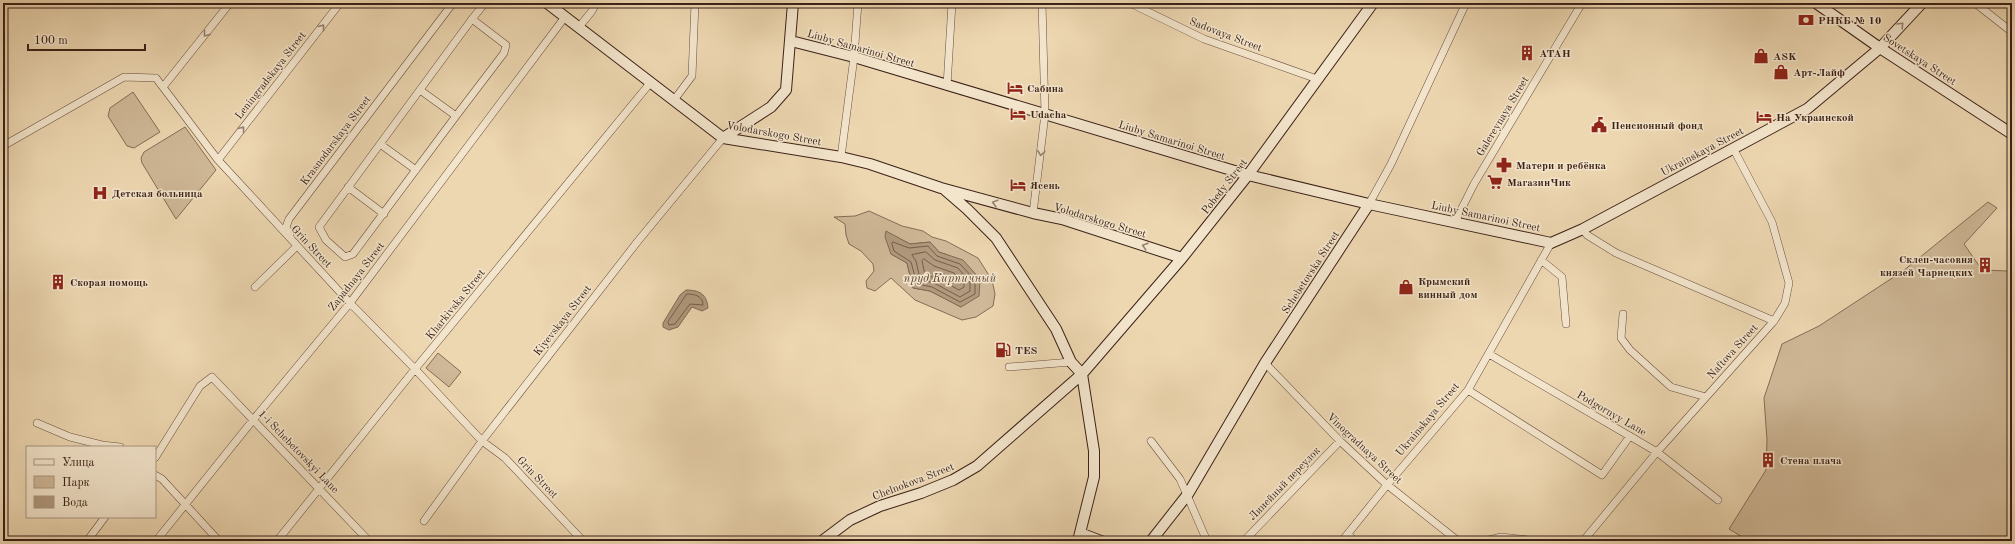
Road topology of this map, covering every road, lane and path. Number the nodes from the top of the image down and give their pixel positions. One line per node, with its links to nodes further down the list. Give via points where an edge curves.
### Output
1 (230, 3): 29 (street, one-way to 29)
2 (340, 3): 40 (street, Leningradskaya Street, one-way to 2)
3 (453, 3): 51 (street, Krasnodarskaya Street, via 289,219 286,227)
4 (485, 3): 20 (street)
5 (547, 3): 19 (main road, Volodarskogo Street)
6 (596, 3): 21 (street)
7 (695, 3): 31 (street, via 692,76)
8 (793, 3): 23 (main road)
9 (858, 3): 25 (street)
10 (952, 3): 28 (street)
11 (1042, 3): 32 (street)
12 (1130, 3): 26 (street, Sadovaya Street, via 1204,39)
13 (1373, 3): 26 (main road, Pobedy Street)
14 (1466, 3): 45 (street, Schebetovska Street, via 1391,164)
15 (1582, 3): 48 (street, Galereynaya Street, via 1474,184)
16 (1816, 3): 24 (main road, Sovetskaya Street)
17 (1922, 3): 24 (main road, Ukrainskaya Street, one-way to 17)
18 (1975, 3): 22 (street)
19 (565, 17): 21 (main road, Volodarskogo Street); 55 (street, Zapadnaya Street)
20 (472, 19): 30 (street); 33 (street, via 506,45 504,52)
21 (579, 27): 27 (main road, Volodarskogo Street)
22 (2012, 32)
23 (791, 41): 25 (main road, Liuby Samarinoi Street); 35 (main road, via 786,90 771,107)
24 (1880, 48): 34 (main road, Sovetskaya Street); 38 (main road, Ukrainskaya Street, via 1807,109)
25 (854, 57): 28 (main road, Liuby Samarinoi Street); 39 (street)
26 (1317, 79): 42 (main road, Pobedy Street)
27 (651, 82): 31 (main road, Volodarskogo Street); 63 (street, Kharkivska Street)
28 (947, 86): 32 (main road, Liuby Samarinoi Street)
29 (163, 87): 37 (street, Grin Street, via 156,78 124,77); 40 (street, Grin Street)
30 (420, 90): 33 (street); 36 (street)
31 (674, 100): 35 (main road, Volodarskogo Street)
32 (1045, 114): 42 (main road, Liuby Samarinoi Street); 46 (street, one-way to 46)
33 (456, 116): 41 (street)
34 (2012, 134)
35 (724, 138): 39 (main road, Volodarskogo Street); 70 (street, Kiyevskaya Street, via 638,241)
36 (380, 144): 41 (street); 43 (street)
37 (3, 146)
38 (1733, 148): 49 (main road, Ukrainskaya Street); 57 (street, Naftova Street, via 1772,222 1789,284 1785,303)
39 (841, 157): 44 (main road, Volodarskogo Street)
40 (218, 160): 51 (street, Grin Street)
41 (416, 170): 47 (street)
42 (1248, 175): 45 (main road, Liuby Samarinoi Street); 52 (main road, Pobedy Street)
43 (348, 187): 47 (street); 47 (street, via 319,227 326,240 345,256 353,254)
44 (941, 188): 46 (main road, Volodarskogo Street, one-way to 44); 60 (main road, Volodarskogo Street, via 996,238 1056,329)
45 (1369, 204): 48 (main road, Liuby Samarinoi Street); 61 (main road, Schebetovska Street)
46 (1033, 213): 52 (main road, Volodarskogo Street, one-way to 46, via 1062,219)
47 (384, 214)
48 (1455, 222): 50 (main road, Liuby Samarinoi Street)
49 (1583, 229): 50 (main road, Ukrainskaya Street); 57 (street, via 1587,235 1616,253)
50 (1550, 243): 53 (street, Ukrainskaya Street)
51 (297, 246): 54 (street); 55 (street, Grin Street)
52 (1182, 258): 64 (main road, Pobedy Street)
53 (1541, 260): 58 (street, via 1562,277); 59 (street, Ukrainskaya Street)
54 (255, 287)
55 (350, 303): 63 (street, Grin Street); 67 (street, Zapadnaya Street)
56 (1623, 314): 66 (street, via 1621,338 1630,350 1671,387)
57 (1774, 321): 66 (street, Naftova Street)
58 (1566, 324)
59 (1489, 354): 65 (street, Ukrainskaya Street); 69 (street, Podgornyy Lane)
60 (1071, 362): 62 (street); 64 (main road, Volodarskogo Street)
61 (1265, 363): 72 (street, Vinogradnaya Street); 79 (main road, Schebetovska Street)
62 (1009, 367)
63 (415, 369): 70 (street, Grin Street); 78 (street, Kharkivska Street)
64 (1082, 374): 85 (main road, via 1094,451 1094,477); 93 (main road, Chelnokova Street, via 977,466 953,480 880,506 850,520)
65 (1468, 390): 69 (street, via 1602,475); 77 (street, Ukrainskaya Street)
66 (1706, 397): 74 (street, Naftova Street)
67 (253, 420): 75 (street, 1-i Schebetovskyi Lane, via 212,377 200,386); 78 (street, 1-i Schebetovskyi Lane); 81 (street, Zapadnaya Street)
68 (37, 423): 73 (street, via 70,437)
69 (1630, 436): 74 (street, Podgornyy Lane)
70 (482, 441): 83 (street, Kiyevskaya Street); 92 (street, Grin Street, via 505,458)
71 (1151, 441): 79 (street)
72 (1340, 441): 77 (street, Vinogradnaya Street); 97 (street, Линейный переулок)
73 (111, 446)
74 (1657, 452): 80 (street, Podgornyy Lane); 86 (street, Naftova Street)
75 (156, 456)
76 (156, 476): 81 (street)
77 (1387, 485): 84 (street, Ukrainskaya Street); 100 (street, Vinogradnaya Street)
78 (320, 488): 90 (street, Kharkivska Street); 91 (street, 1-i Schebetovskyi Lane)
79 (1188, 494): 95 (main road, Schebetovska Street); 96 (street)
80 (1718, 500)
81 (185, 504): 88 (street, Zapadnaya Street); 89 (street)
82 (105, 518): 87 (street)
83 (424, 520)
84 (1348, 534): 98 (street, Ukrainskaya Street); 99 (street)
85 (1079, 537): 94 (main road)
86 (1584, 540)
87 (87, 541)
88 (156, 541)
89 (219, 541)
90 (277, 541)
91 (369, 541)
92 (583, 541)
93 (822, 541)
94 (1101, 541)
95 (1151, 541)
96 (1206, 541)
97 (1244, 541)
98 (1342, 541)
99 (1354, 541)
100 (1458, 541)
101 (1485, 541): 102 (street, via 1501,537)
102 (1537, 541)

